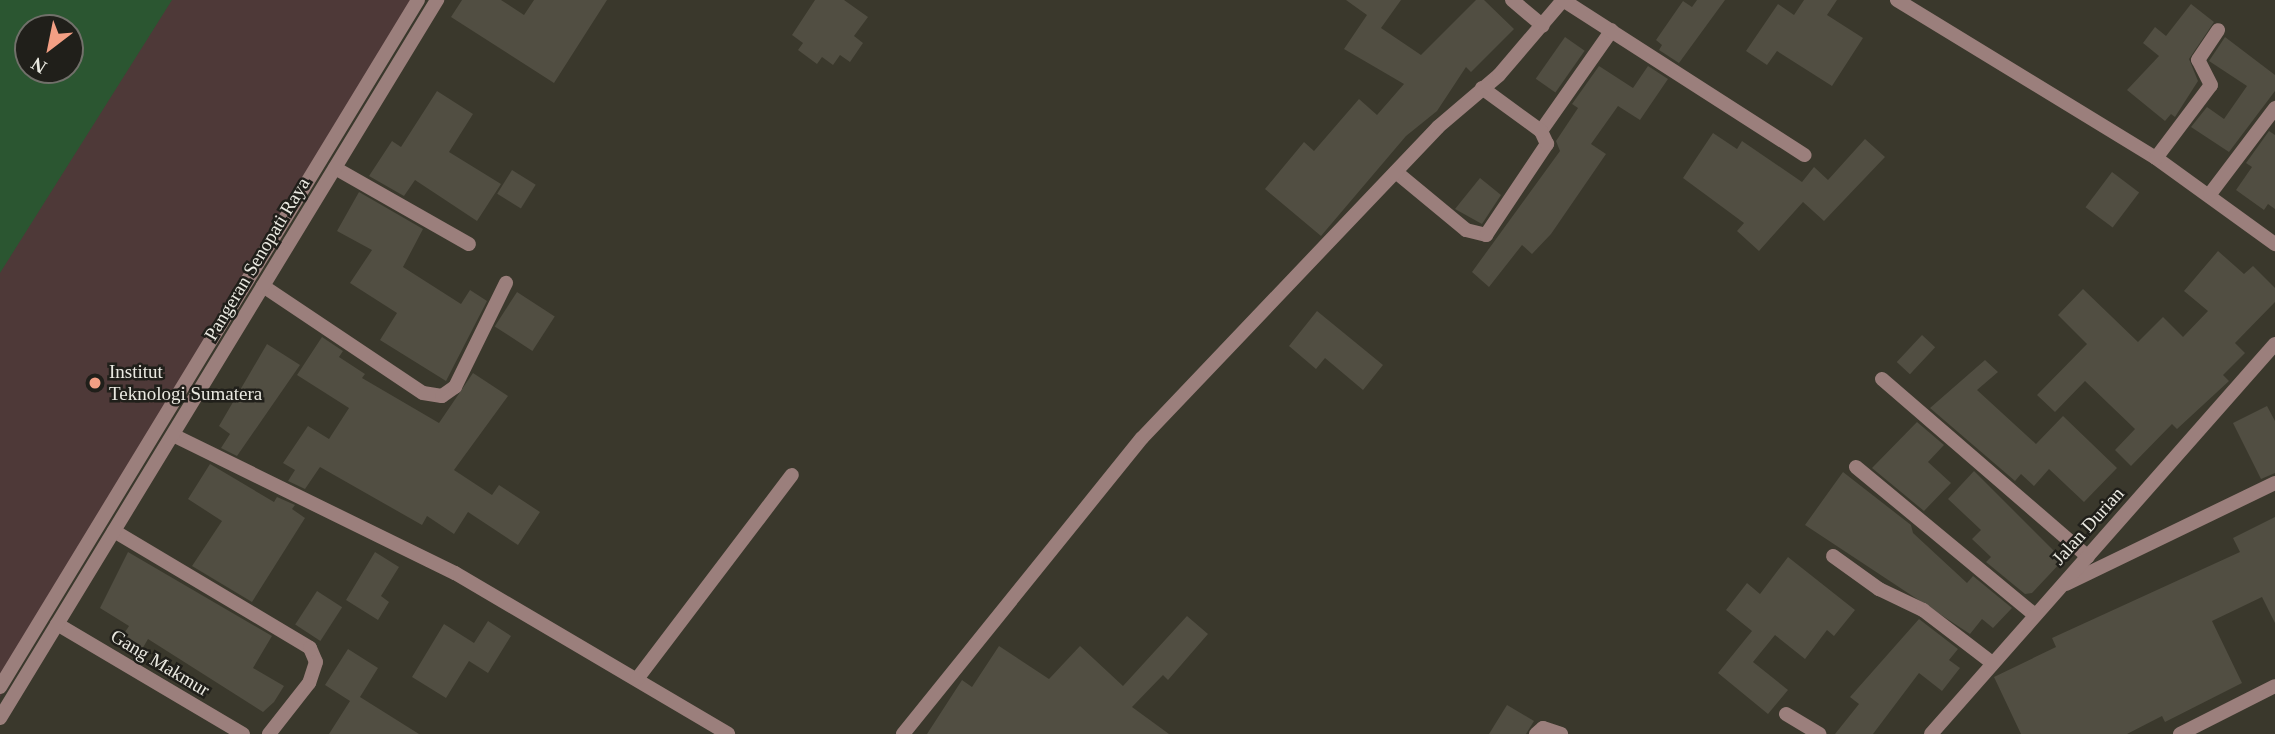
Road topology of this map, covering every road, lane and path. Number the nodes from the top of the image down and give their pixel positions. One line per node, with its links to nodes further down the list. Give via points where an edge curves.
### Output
1 (418, 0): 35 (street, Pangeran Senopati Raya)
2 (437, 0): 13 (street, Pangeran Senopati Raya)
3 (1512, 0): 5 (street)
4 (1897, 0): 12 (street)
5 (1543, 26): 6 (street, via 1563,0); 8 (street)
6 (1612, 30): 10 (street); 11 (street)
7 (2218, 30): 12 (street, via 2199,60 2211,85)
8 (1482, 88): 10 (street); 14 (street)
9 (2275, 108): 15 (street)
10 (1541, 131): 14 (street, via 1544,154 1480,237)
11 (1804, 155)
12 (2156, 158): 15 (street)
13 (335, 168): 16 (street); 19 (street, Pangeran Senopati Raya)
14 (1396, 172): 41 (street, via 1142,438)
15 (2210, 194): 17 (street)
16 (469, 244)
17 (2275, 244)
18 (506, 283): 19 (street, via 455,387 442,396 424,393)
19 (263, 286): 22 (street, Pangeran Senopati Raya)
20 (2275, 344): 28 (street, Jalan Durian)
21 (1882, 379): 28 (street)
22 (173, 435): 26 (street, Pangeran Senopati Raya); 33 (street, via 455,573)
23 (1856, 467): 30 (street)
24 (792, 475): 33 (street)
25 (2275, 483): 29 (street)
26 (114, 531): 31 (street, Pangeran Senopati Raya); 39 (street, via 310,648 316,662 309,683)
27 (1833, 556): 32 (street, via 1879,589 1923,610)
28 (2088, 557): 29 (street, Jalan Durian)
29 (2059, 588): 30 (street, Jalan Durian)
30 (2034, 614): 32 (street, Jalan Durian)
31 (57, 624): 37 (street, Pangeran Senopati Raya); 38 (street, Gang Makmur)
32 (1991, 662): 45 (street, Jalan Durian)
33 (637, 679): 40 (street)
34 (2275, 686): 46 (street)
35 (0, 687)
36 (1786, 714): 44 (street)
37 (0, 718)
38 (243, 734)
39 (270, 734)
40 (729, 734)
41 (903, 734)
42 (1536, 734): 43 (street, via 1543,728)
43 (1561, 734)
44 (1819, 734)
45 (1931, 734)
46 (2180, 734)

